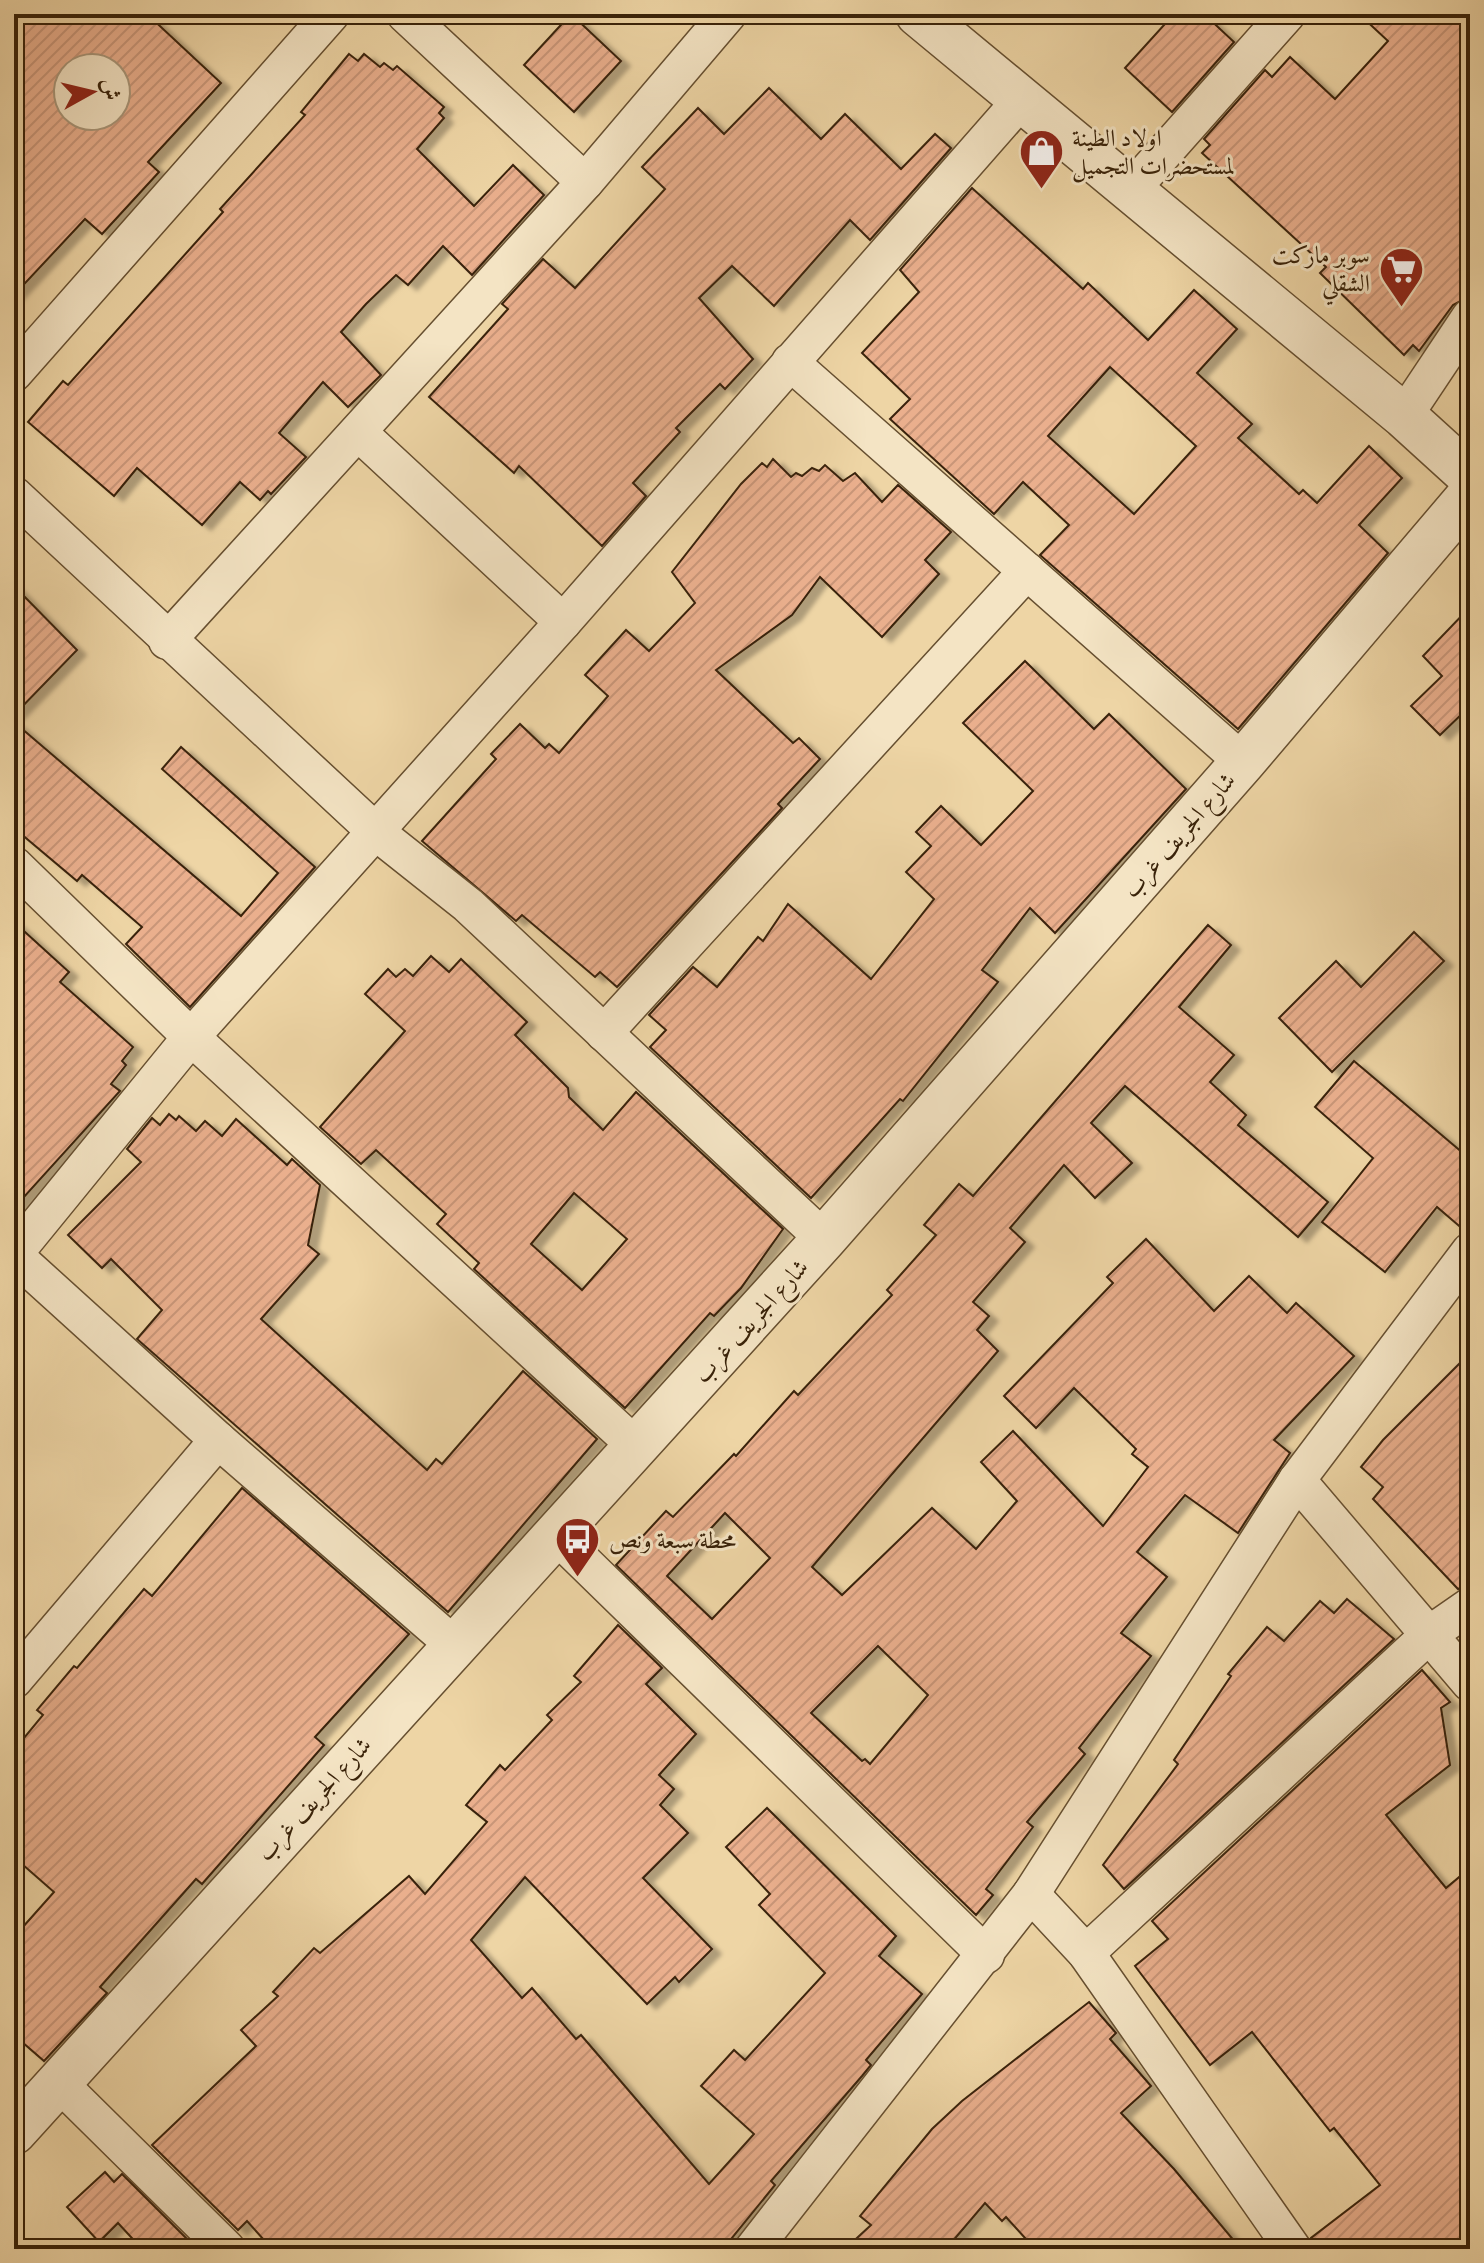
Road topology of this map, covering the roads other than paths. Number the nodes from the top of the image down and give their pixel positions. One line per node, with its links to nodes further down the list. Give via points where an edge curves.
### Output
1 (331, 14): 11 (street)
2 (405, 14): 7 (street)
3 (728, 14): 7 (street)
4 (918, 14): 6 (street)
5 (1287, 14): 8 (street)
6 (1022, 99): 8 (street); 10 (street)
7 (585, 182): 13 (street)
8 (1130, 191): 12 (street)
9 (1470, 317): 12 (street)
10 (790, 362): 17 (street); 18 (street)
11 (14, 373)
12 (1404, 416): 14 (street)
13 (358, 432): 18 (street); 19 (street)
14 (1470, 476)
15 (14, 495): 19 (street)
16 (1470, 495): 20 (street, شارع الجريف غرب)
17 (1027, 571): 20 (street); 23 (street)
18 (563, 622): 21 (street)
19 (167, 641): 21 (street)
20 (1243, 762): 25 (street, شارع الجريف غرب)
21 (376, 832): 23 (street, via 468,905); 24 (street)
22 (14, 865): 24 (street)
23 (604, 1033): 25 (street)
24 (191, 1037): 26 (street); 29 (street)
25 (824, 1239): 29 (street, شارع الجريف غرب)
26 (14, 1255): 28 (street)
27 (1468, 1256): 30 (street)
28 (218, 1440): 34 (street); 35 (street)
29 (637, 1447): 31 (street, شارع الجريف غرب)
30 (1297, 1480): 33 (street); 37 (street)
31 (558, 1537): 34 (street, شارع الجريف غرب); 39 (street)
32 (1470, 1606): 33 (street)
33 (1431, 1633): 36 (street); 38 (street)
34 (454, 1645): 40 (street, شارع الجريف غرب)
35 (19, 1666)
36 (1470, 1683)
37 (1031, 1894): 38 (street); 39 (street)
38 (1086, 1953): 43 (street)
39 (986, 1955): 42 (street)
40 (30, 2102): 41 (street)
41 (227, 2249)
42 (753, 2249)
43 (1293, 2249)

